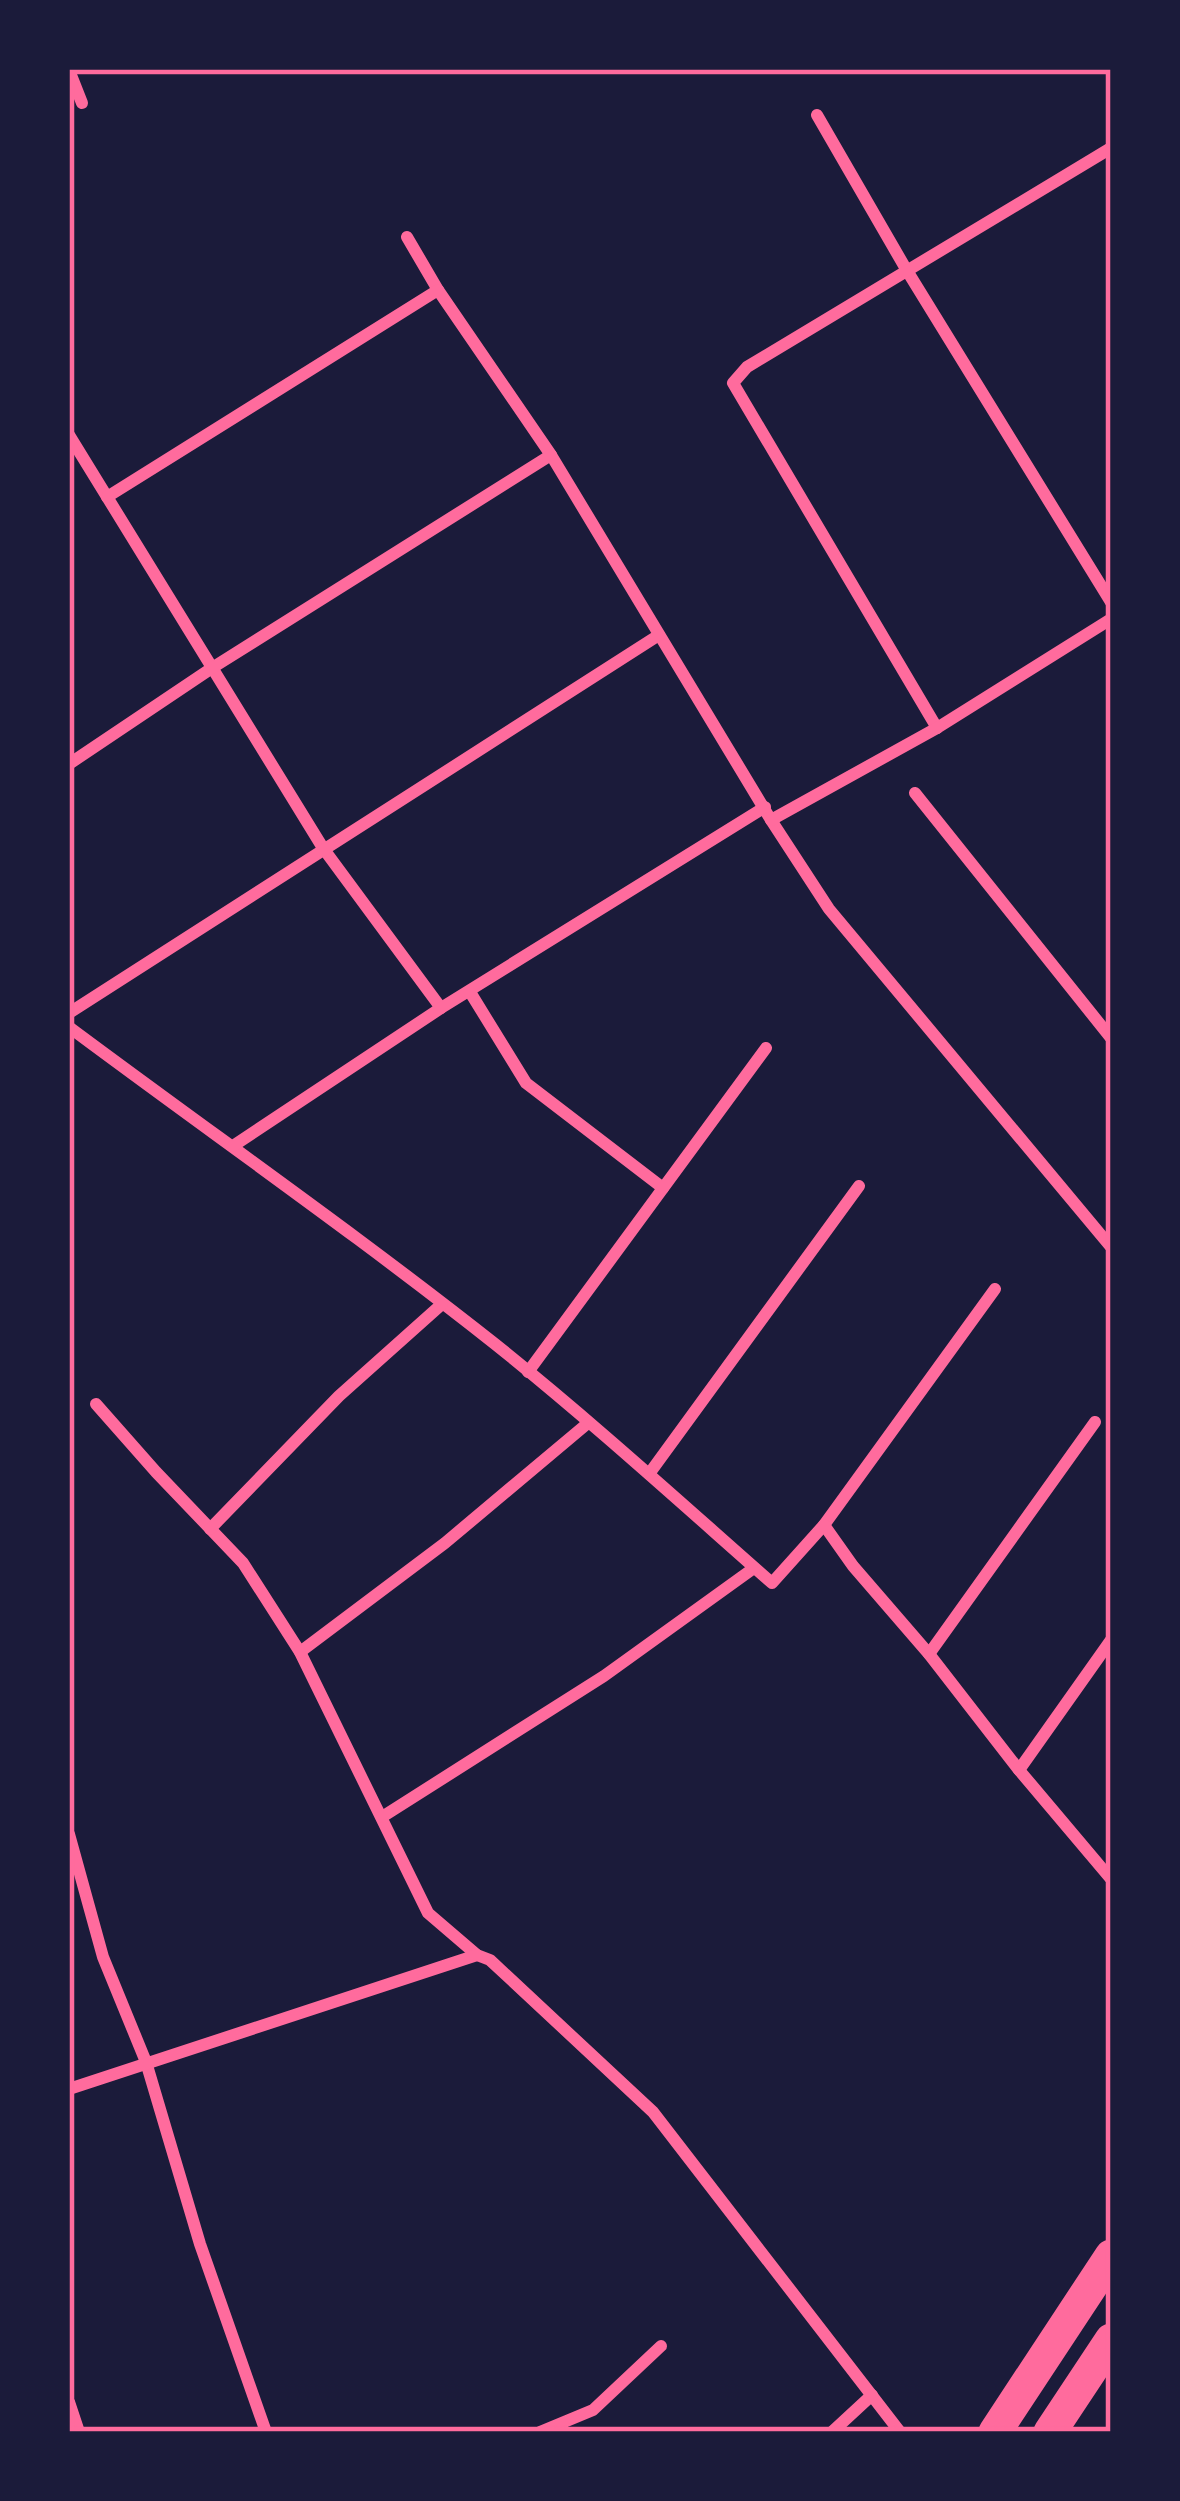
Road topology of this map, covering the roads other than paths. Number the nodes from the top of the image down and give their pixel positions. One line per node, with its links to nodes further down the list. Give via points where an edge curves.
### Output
1 (69, 70): 2 (street)
2 (82, 103)
3 (818, 115): 6 (street)
4 (1111, 148): 6 (street)
5 (407, 237): 7 (street)
6 (906, 268): 11 (street); 15 (street, via 733,382)
7 (439, 290): 9 (street); 10 (street)
8 (69, 435): 10 (street)
9 (550, 455): 13 (street); 14 (street)
10 (107, 497): 14 (street)
11 (1111, 602)
12 (1111, 619): 15 (street)
13 (659, 635): 18 (street); 19 (street)
14 (212, 668): 16 (street); 19 (street)
15 (937, 728): 18 (street)
16 (69, 764)
17 (915, 794): 24 (street)
18 (768, 813): 20 (street); 29 (street, via 829,909)
19 (323, 848): 21 (street); 22 (street)
20 (470, 992): 21 (street); 28 (street, via 526,1082)
21 (441, 1008): 26 (street)
22 (69, 1013)
23 (69, 1027): 26 (street)
24 (1111, 1038)
25 (766, 1048): 28 (street)
26 (233, 1146): 31 (street)
27 (859, 1186): 36 (street)
28 (663, 1188): 32 (street)
29 (1111, 1247)
30 (995, 1289): 37 (street)
31 (442, 1304): 32 (street); 38 (street)
32 (528, 1372): 35 (street)
33 (97, 1404): 38 (street)
34 (1095, 1421): 42 (street)
35 (588, 1423): 36 (street); 41 (street)
36 (650, 1474): 39 (street)
37 (824, 1525): 39 (street, via 772,1583); 42 (street)
38 (210, 1529): 41 (street, via 243,1563)
39 (754, 1568): 44 (street, via 604,1676)
40 (1111, 1640): 43 (street)
41 (300, 1652): 44 (street)
42 (929, 1654): 43 (street)
43 (1018, 1770): 46 (street)
44 (382, 1817): 47 (street, via 428,1913)
45 (69, 1834): 48 (street, via 104,1957)
46 (1111, 1879)
47 (478, 1954): 48 (street); 53 (street, via 653,2112)
48 (146, 2062): 49 (street); 56 (street)
49 (69, 2089)
50 (1111, 2256): 60 (highway)
51 (1111, 2340): 61 (highway)
52 (662, 2346): 57 (street, via 593,2410)
53 (872, 2395): 58 (street); 59 (street)
54 (69, 2402): 55 (street)
55 (79, 2432)
56 (266, 2432)
57 (541, 2432)
58 (832, 2432)
59 (900, 2432)
60 (994, 2432)
61 (1050, 2432)

